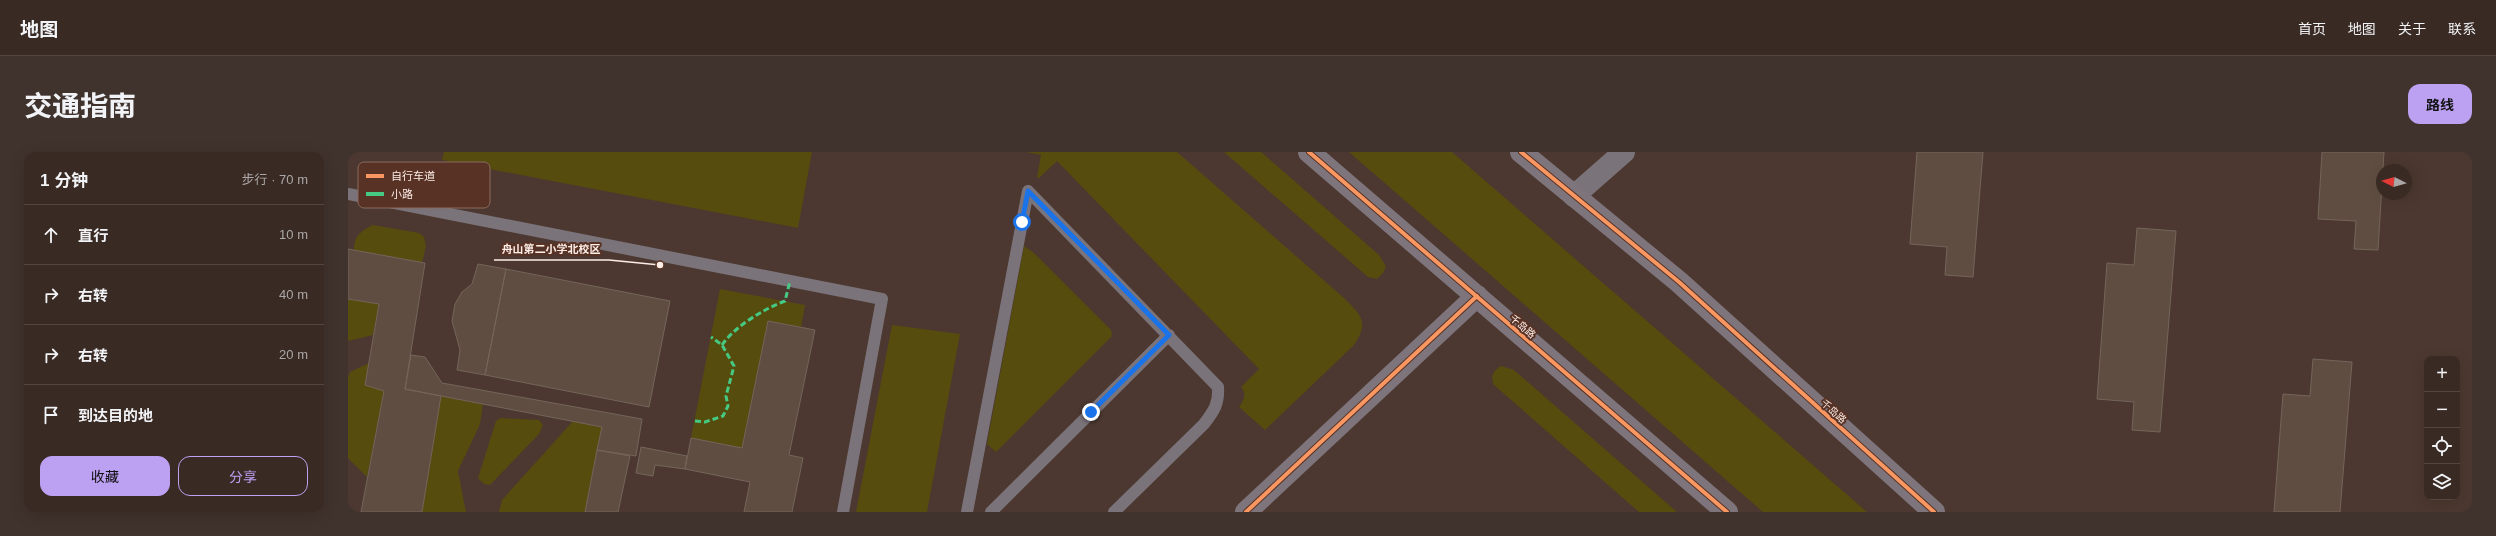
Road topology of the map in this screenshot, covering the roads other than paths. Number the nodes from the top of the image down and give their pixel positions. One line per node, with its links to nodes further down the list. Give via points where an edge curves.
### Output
1 (1309, 152): 8 (street, 千岛路)
2 (1521, 152): 6 (street, 千岛路)
3 (1624, 152): 6 (street)
4 (348, 194): 5 (lane)
5 (358, 196)
6 (1574, 196): 16 (street, 千岛路, via 1679,282)
7 (419, 208): 10 (lane, via 882,299)
8 (1477, 296): 14 (street); 15 (street, 千岛路)
9 (1169, 335): 11 (lane, via 1028,191); 12 (lane); 13 (lane, via 1212,379 1218,387 1219,400 1204,424)
10 (843, 512)
11 (967, 512)
12 (991, 512)
13 (1114, 512)
14 (1246, 512)
15 (1727, 512)
16 (1934, 512)

